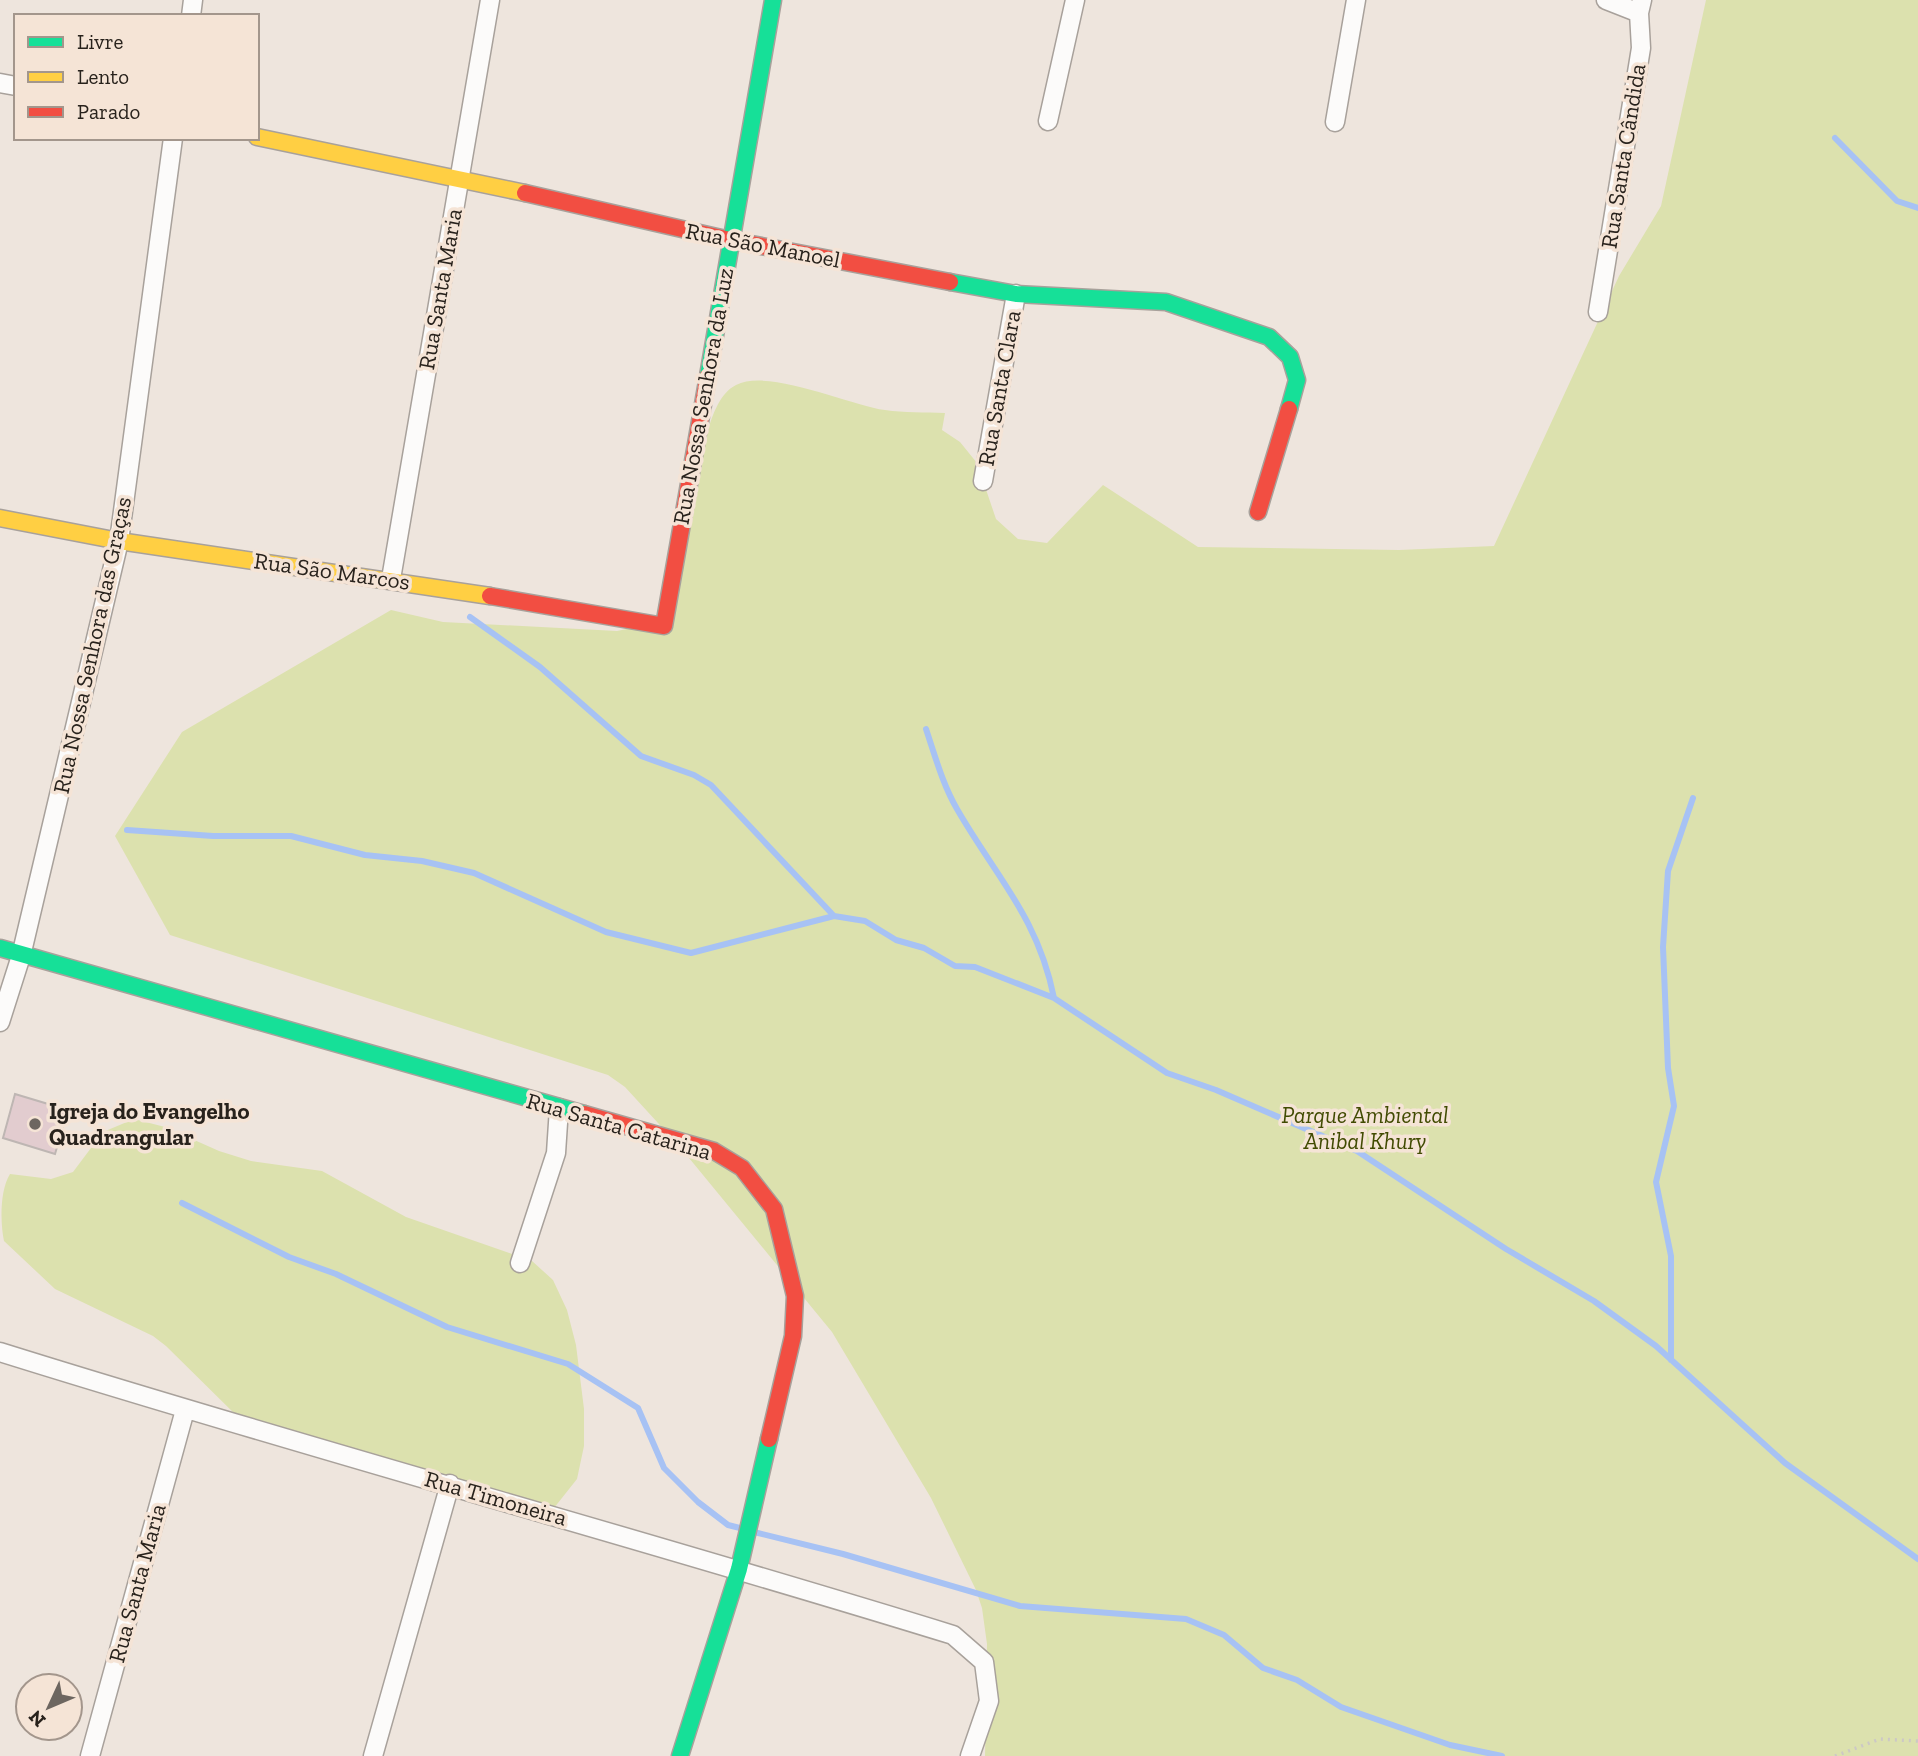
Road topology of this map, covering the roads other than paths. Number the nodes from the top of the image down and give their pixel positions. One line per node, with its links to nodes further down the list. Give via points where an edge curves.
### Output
1 (490, 0): 11 (street, Rua Santa Maria)
2 (773, 0): 12 (street, Rua Nossa Senhora da Luz)
3 (1075, 0): 7 (street)
4 (1356, 0): 8 (street)
5 (1606, 0): 6 (street)
6 (1641, 7): 14 (street, Rua Santa Cândida, via 1641,48)
7 (1048, 121)
8 (1335, 122)
9 (259, 137): 11 (street, Rua São Manoel)
10 (173, 140): 18 (street, Rua Nossa Senhora das Graças)
11 (460, 178): 12 (street, Rua São Manoel); 19 (street, Rua Santa Maria)
12 (730, 240): 13 (street, Rua São Manoel); 20 (street, Rua Nossa Senhora da Luz)
13 (1016, 294): 15 (street, Rua Santa Clara); 16 (street, Rua São Manoel, via 1166,302 1269,337 1290,357 1297,380)
14 (1598, 312)
15 (983, 481)
16 (1258, 512)
17 (0, 518): 18 (street, Rua São Marcos)
18 (119, 541): 19 (street, Rua São Marcos); 22 (street, Rua Nossa Senhora das Graças)
19 (391, 579): 20 (street, Rua São Marcos)
20 (664, 626)
21 (0, 948): 22 (street, Rua Santa Catarina)
22 (21, 956): 23 (street, Rua Nossa Senhora das Graças); 24 (street, Rua Santa Catarina)
23 (0, 1022)
24 (559, 1108): 25 (street, via 556,1153); 29 (street, Rua Santa Catarina, via 715,1152 742,1168 774,1209 795,1296 793,1336)
25 (520, 1263)
26 (0, 1352): 27 (street, Rua Timoneira)
27 (185, 1410): 28 (street, Rua Timoneira); 30 (street, Rua Santa Maria)
28 (450, 1484): 29 (street, Rua Timoneira); 31 (street)
29 (739, 1569): 32 (street, Rua Santa Catarina); 33 (street, Rua Timoneira, via 953,1635 984,1661 989,1701)
30 (90, 1756)
31 (373, 1756)
32 (680, 1756)
33 (970, 1756)

